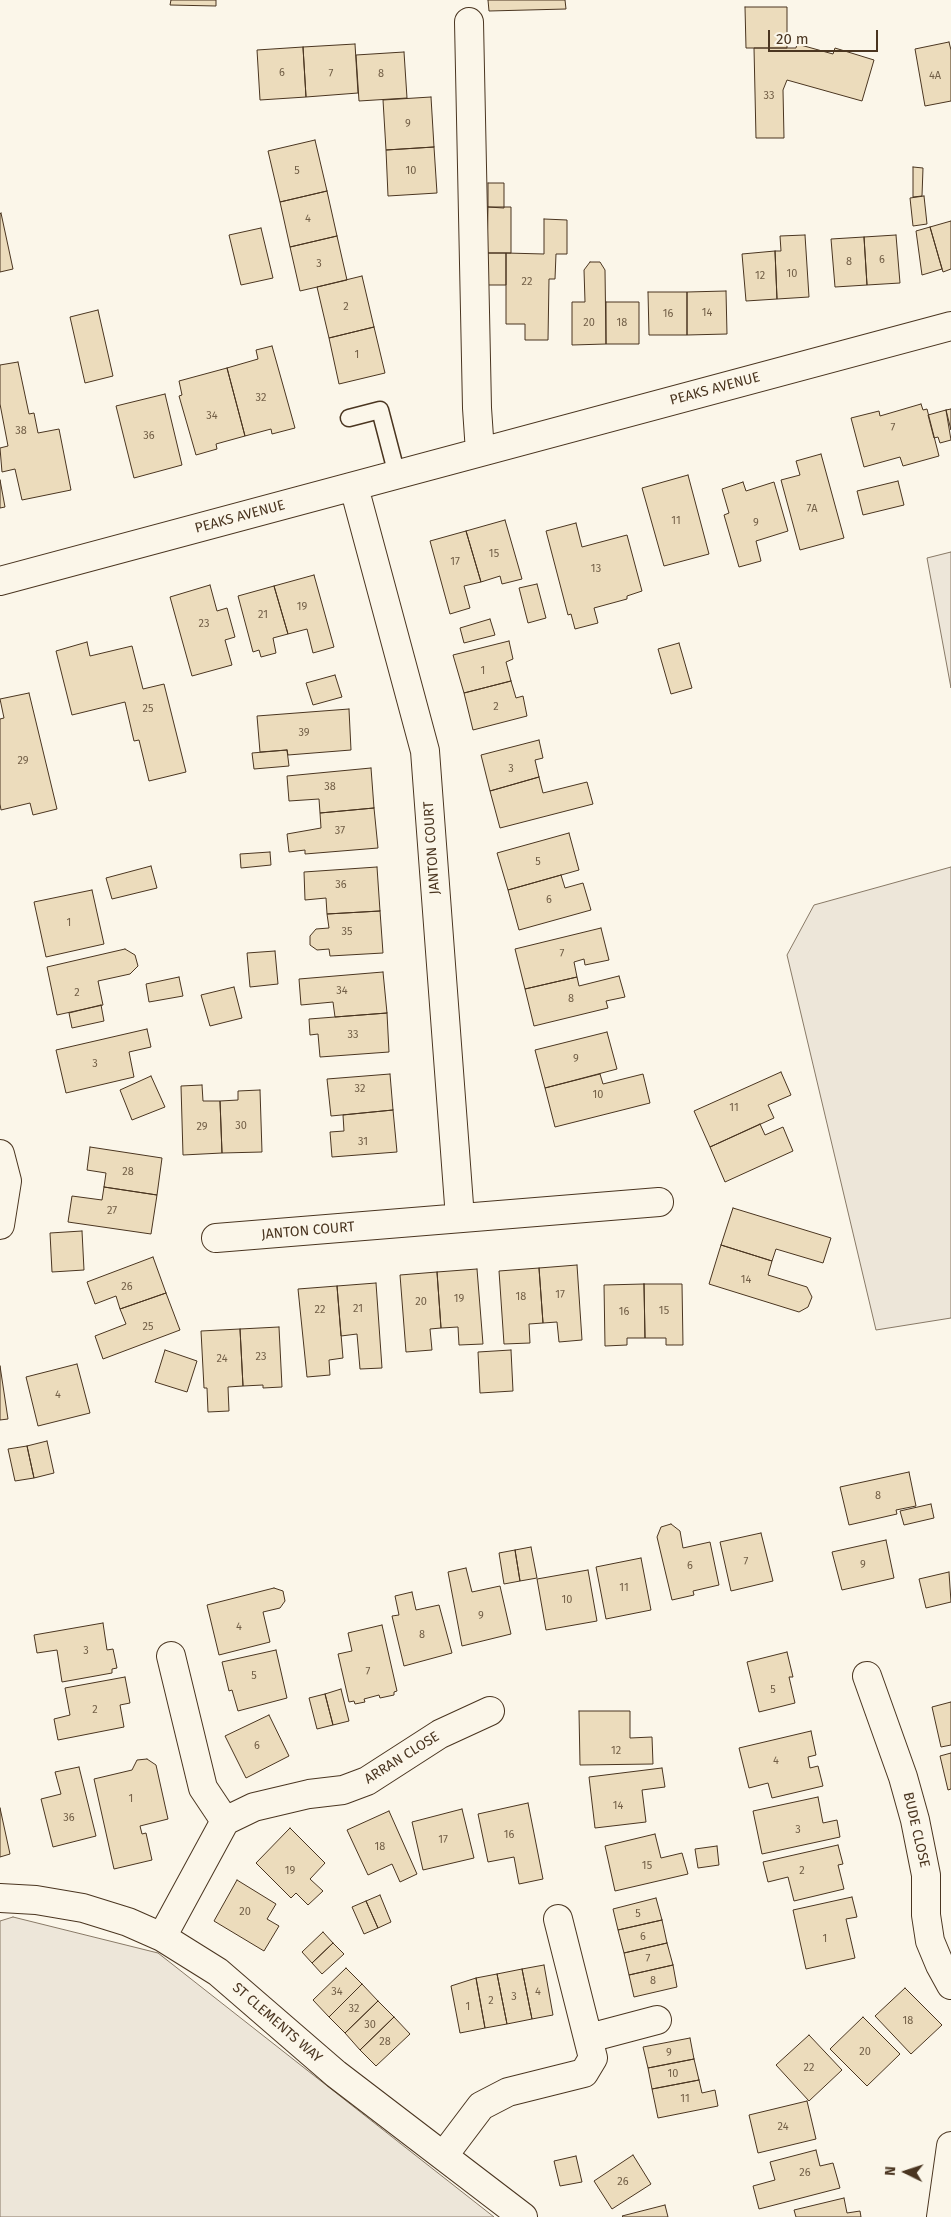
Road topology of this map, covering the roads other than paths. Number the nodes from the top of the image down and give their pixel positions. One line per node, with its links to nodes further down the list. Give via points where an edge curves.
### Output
1 (469, 22): 4 (street)
2 (951, 326): 4 (street, PEAKS AVENUE)
3 (349, 418): 5 (lane, via 380,410)
4 (480, 452): 5 (street, PEAKS AVENUE)
5 (396, 475): 6 (street, PEAKS AVENUE)
6 (354, 487): 7 (street, PEAKS AVENUE); 10 (street, JANTON COURT, via 425,751)
7 (0, 581)
8 (0, 1154): 11 (street, via 7,1181)
9 (659, 1202): 10 (street, JANTON COURT)
10 (460, 1218): 12 (street, JANTON COURT)
11 (0, 1225)
12 (216, 1238)
13 (171, 1656): 16 (street, via 202,1788)
14 (867, 1676): 20 (street, BUDE CLOSE, via 915,1820 926,1875 930,1941)
15 (490, 1712): 16 (street, ARRAN CLOSE, via 440,1734 367,1781 343,1790 254,1807)
16 (226, 1821): 19 (street)
17 (0, 1898): 19 (street, ST CLEMENTS WAY, via 84,1908)
18 (558, 1919): 22 (street)
19 (162, 1937): 24 (street, ST CLEMENTS WAY, via 218,1972 336,2074)
20 (951, 1985)
21 (657, 2020): 22 (street)
22 (589, 2038): 24 (street, via 594,2058 584,2073 508,2092 481,2106)
23 (951, 2146): 26 (street)
24 (444, 2156): 25 (street, ST CLEMENTS WAY)
25 (523, 2217)
26 (941, 2217)

